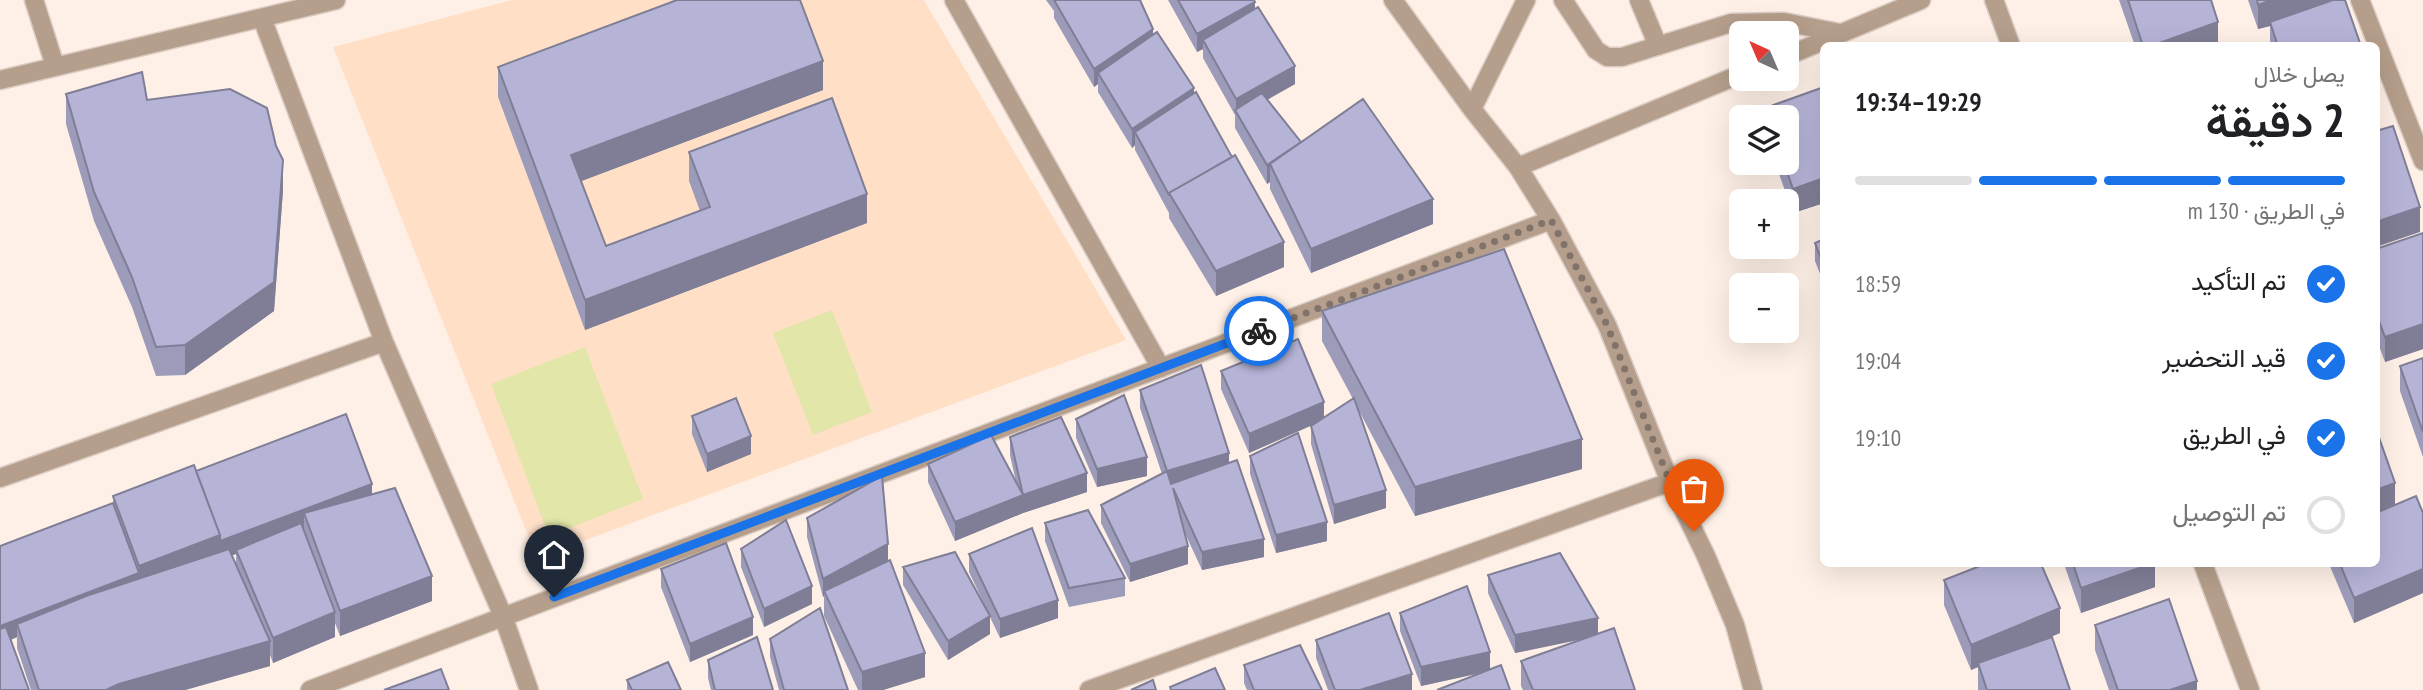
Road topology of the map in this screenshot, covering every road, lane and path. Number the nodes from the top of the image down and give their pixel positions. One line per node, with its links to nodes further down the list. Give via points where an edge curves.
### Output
1 (34, 0): 18 (street)
2 (336, 0): 11 (street)
3 (954, 0): 26 (street)
4 (1393, 0): 21 (street)
5 (1526, 0): 21 (street)
6 (1563, 0): 15 (street, via 1595,50 1607,57)
7 (1639, 0): 15 (street)
8 (1922, 0): 12 (street)
9 (1994, 0): 13 (street)
10 (2360, 0): 14 (street)
11 (262, 18): 18 (street); 25 (street)
12 (1840, 33): 15 (street, via 1784,22 1731,23); 16 (street)
13 (2010, 42)
14 (2376, 42)
15 (1658, 46)
16 (1799, 50)
17 (2380, 51): 22 (street)
18 (55, 66): 20 (street)
19 (1729, 79): 23 (street)
20 (0, 80)
21 (1472, 109): 23 (street)
22 (2423, 161)
23 (1518, 167): 24 (street)
24 (1551, 220): 26 (street); 28 (street, via 1607,325)
25 (384, 342): 27 (street); 30 (street)
26 (1161, 369): 30 (street)
27 (0, 478)
28 (1670, 482): 33 (street); 34 (street, via 1735,625)
29 (2204, 567): 35 (street)
30 (503, 616): 31 (street); 32 (street)
31 (310, 690)
32 (529, 690)
33 (1089, 690)
34 (1753, 690)
35 (2250, 690)

